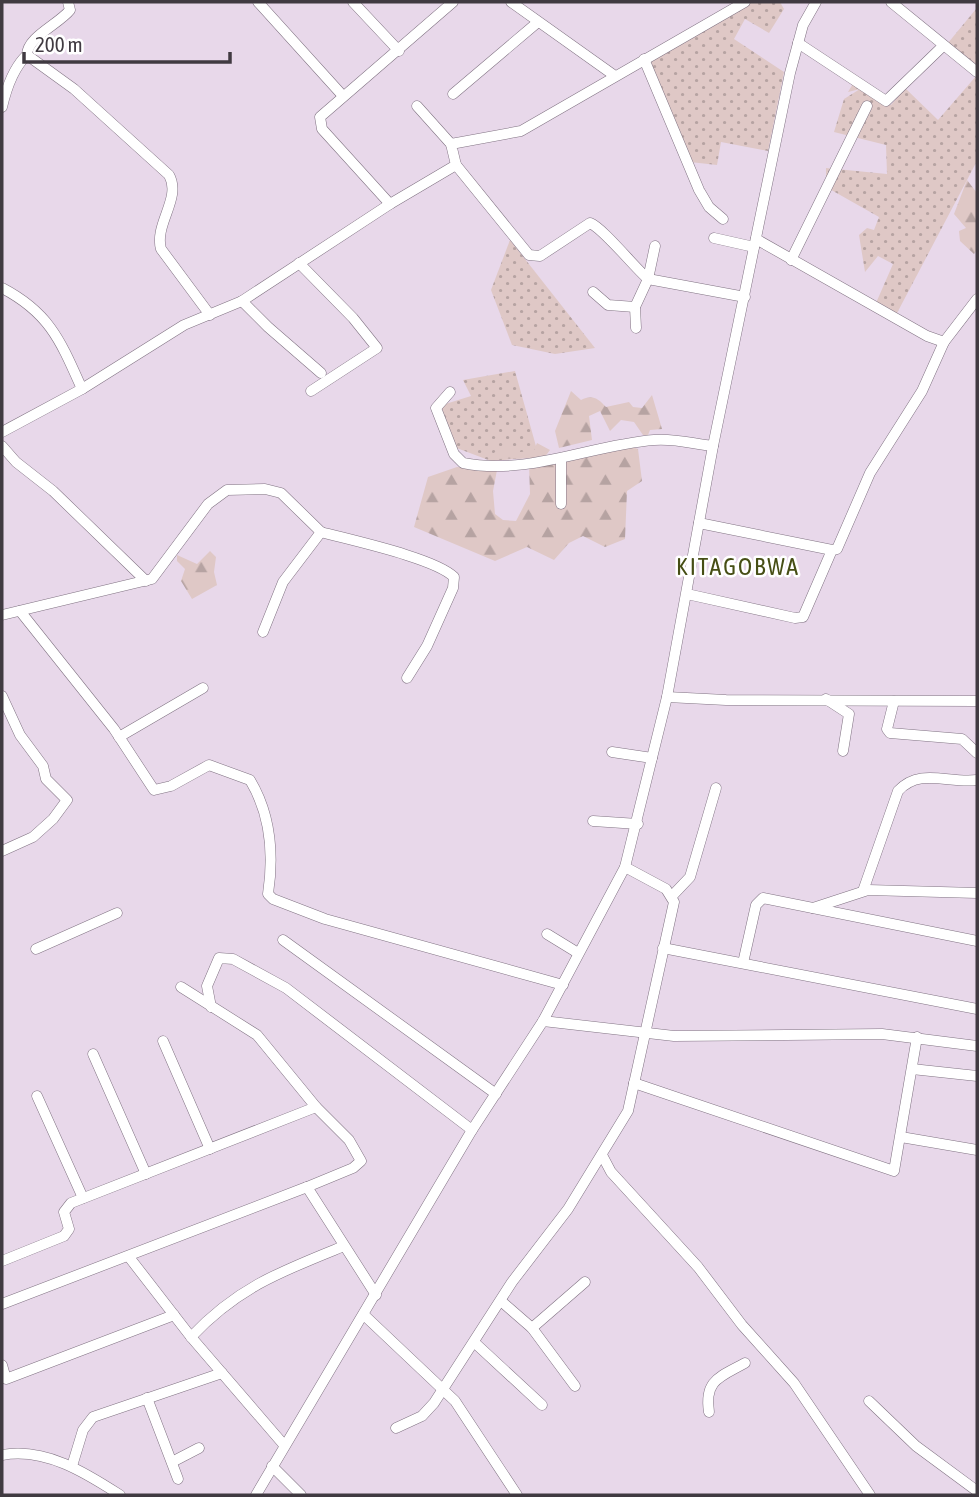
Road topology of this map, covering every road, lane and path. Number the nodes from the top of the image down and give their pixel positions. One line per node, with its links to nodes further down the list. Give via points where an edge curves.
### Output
1 (68, 2): 13 (street, via 70,10 34,40)
2 (258, 2): 18 (street)
3 (353, 2): 12 (street)
4 (453, 2): 12 (street)
5 (511, 2): 9 (street)
6 (745, 2): 14 (street)
7 (816, 2): 10 (street)
8 (891, 2): 11 (street)
9 (538, 22): 16 (street); 17 (street)
10 (799, 43): 11 (street, via 886,101); 27 (street)
11 (943, 46): 15 (street)
12 (398, 51): 18 (street)
13 (27, 55): 21 (street); 38 (street, via 74,89 169,175 173,190 159,239 161,249)
14 (644, 59): 16 (street); 25 (street, via 699,190)
15 (977, 72)
16 (615, 76): 22 (street, via 520,131)
17 (453, 94)
18 (343, 96): 24 (street, via 320,117 320,125)
19 (417, 106): 22 (street)
20 (867, 106): 29 (street)
21 (2, 107)
22 (452, 144): 23 (street)
23 (456, 165): 24 (street); 31 (street, via 529,255 540,257 590,223)
24 (390, 204): 30 (street)
25 (723, 219)
26 (714, 238): 27 (street)
27 (755, 243): 29 (street); 34 (street)
28 (655, 246): 31 (street)
29 (791, 260): 40 (street)
30 (299, 263): 36 (street); 43 (street, via 377,348)
31 (649, 279): 34 (street); 37 (street)
32 (2, 288): 42 (street, via 51,325)
33 (593, 292): 37 (street, via 608,305)
34 (745, 297): 47 (street)
35 (977, 299): 40 (street)
36 (242, 300): 38 (street); 41 (street)
37 (635, 307): 39 (street)
38 (210, 315): 42 (street, via 184,325)
39 (636, 328)
40 (944, 342): 52 (street, via 922,391 870,473 844,538)
41 (321, 373)
42 (82, 389): 45 (street)
43 (311, 391)
44 (450, 392): 48 (street, via 436,408 454,454 463,463)
45 (2, 432)
46 (2, 446): 53 (street)
47 (713, 446): 48 (street, via 653,440); 50 (street)
48 (561, 459): 49 (street)
49 (561, 504)
50 (699, 523): 52 (street); 54 (street)
51 (321, 532): 53 (street, via 281,493 227,490 208,504 155,577); 57 (street, via 283,582); 58 (street, via 400,554 454,578 427,646)
52 (832, 550): 54 (street, via 808,610 799,618)
53 (146, 581): 55 (street)
54 (687, 594): 61 (street)
55 (20, 611): 56 (street); 65 (street)
56 (2, 615)
57 (263, 632)
58 (407, 678)
59 (203, 688): 65 (street)
60 (2, 696): 74 (street, via 46,779 67,800 33,837)
61 (667, 696): 62 (street); 69 (street)
62 (825, 699): 63 (street); 67 (street, via 849,714)
63 (894, 701): 64 (street); 68 (street, via 890,733 962,739)
64 (977, 701)
65 (119, 737): 88 (street, via 154,790 209,765 250,780 268,822 272,873 268,894 273,899 325,919)
66 (612, 751): 69 (street)
67 (844, 751)
68 (977, 753)
69 (652, 758): 73 (street)
70 (977, 780): 76 (street, via 921,777 905,784 898,791)
71 (716, 788): 78 (street, via 690,877)
72 (593, 821): 73 (street)
73 (638, 824): 75 (street)
74 (2, 851)
75 (625, 867): 78 (street); 86 (street)
76 (863, 891): 77 (street); 79 (street)
77 (977, 893)
78 (672, 895): 84 (street)
79 (812, 908): 83 (street); 87 (street, via 760,900)
80 (117, 913): 85 (street)
81 (547, 934): 86 (street)
82 (284, 940): 101 (street)
83 (977, 941)
84 (663, 948): 87 (street); 93 (street)
85 (36, 949)
86 (578, 953): 88 (street)
87 (743, 963): 91 (street)
88 (563, 985): 92 (street)
89 (181, 987): 90 (street)
90 (211, 1007): 103 (street, via 257,1035); 104 (street, via 206,986 219,958 233,960 286,988)
91 (977, 1010)
92 (543, 1021): 93 (street); 101 (street)
93 (646, 1031): 94 (street, via 684,1036); 100 (street)
94 (917, 1037): 96 (street); 98 (street)
95 (163, 1041): 106 (street)
96 (977, 1046)
97 (93, 1054): 110 (street)
98 (912, 1069): 99 (street); 105 (street)
99 (977, 1076)
100 (634, 1083): 105 (street, via 889,1172 896,1166); 108 (street, via 628,1111)
101 (496, 1094): 104 (street)
102 (37, 1096): 113 (street)
103 (317, 1107): 106 (street); 112 (street, via 349,1140 361,1161)
104 (472, 1130): 118 (street)
105 (901, 1137): 107 (street)
106 (210, 1149): 110 (street)
107 (977, 1150)
108 (602, 1155): 109 (street); 111 (street)
109 (611, 1172): 111 (street); 148 (street, via 794,1383)
110 (146, 1174): 113 (street)
111 (587, 1174): 119 (street, via 568,1209)
112 (307, 1187): 114 (street); 115 (street)
113 (83, 1198): 116 (street, via 64,1212 69,1229 64,1237)
114 (344, 1246): 118 (street); 124 (street, via 251,1288 218,1308)
115 (129, 1257): 120 (street); 121 (street)
116 (2, 1261)
117 (585, 1282): 123 (street)
118 (376, 1295): 122 (street)
119 (501, 1301): 123 (street); 125 (street)
120 (2, 1304)
121 (174, 1315): 124 (street); 127 (street, via 6,1379)
122 (364, 1315): 130 (street); 136 (street)
123 (532, 1328): 129 (street)
124 (191, 1337): 128 (street)
125 (475, 1343): 130 (street); 133 (street)
126 (745, 1363): 134 (street, via 712,1383 706,1394)
127 (2, 1365)
128 (222, 1373): 131 (street); 136 (street)
129 (575, 1386)
130 (442, 1387): 135 (street, via 422,1416); 147 (street)
131 (147, 1398): 139 (street); 140 (street, via 87,1422)
132 (869, 1401): 143 (street, via 915,1446)
133 (542, 1405)
134 (709, 1412)
135 (396, 1428)
136 (284, 1445): 141 (street)
137 (199, 1448): 139 (street)
138 (2, 1455): 140 (street, via 32,1455)
139 (172, 1462): 142 (street)
140 (72, 1466): 144 (street)
141 (272, 1466): 145 (street); 146 (street)
142 (178, 1479)
143 (977, 1491)
144 (120, 1495)
145 (256, 1495)
146 (301, 1495)
147 (516, 1495)
148 (870, 1495)

